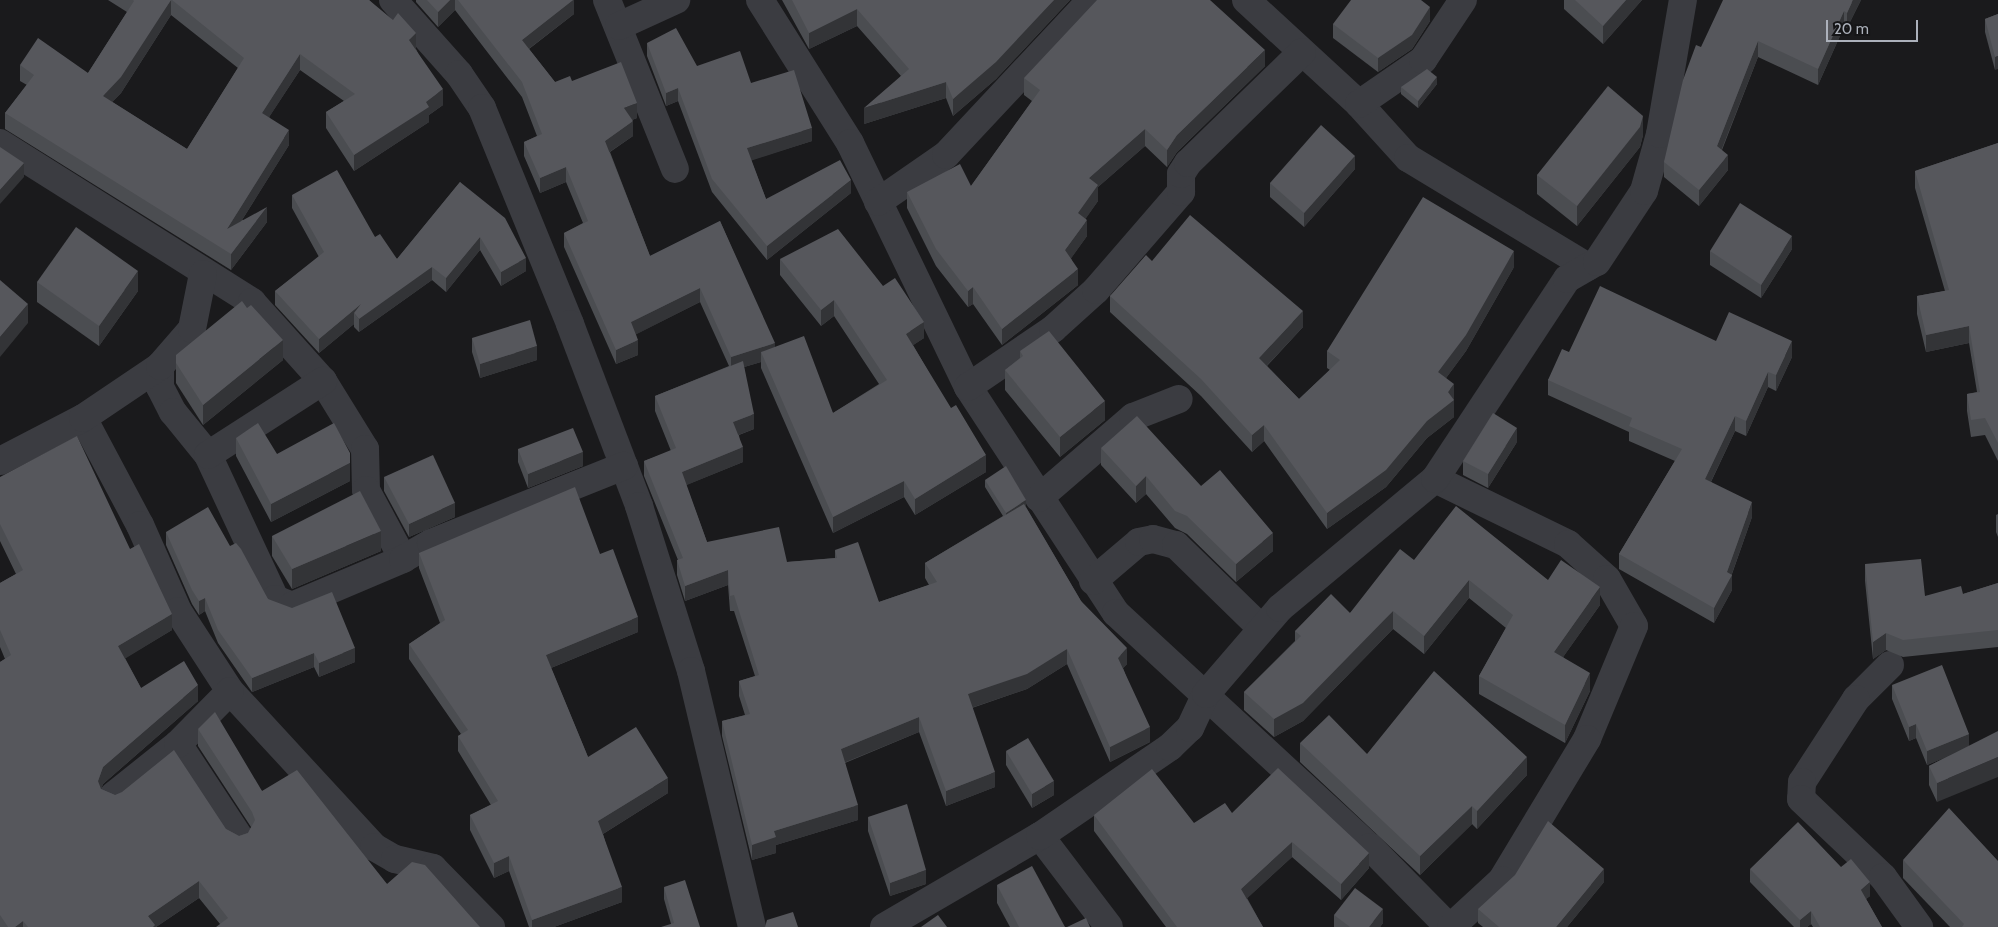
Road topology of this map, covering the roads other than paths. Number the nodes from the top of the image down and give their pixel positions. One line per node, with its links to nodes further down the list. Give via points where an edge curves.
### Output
1 (393, 0): 24 (street, via 459,74 482,108)
2 (607, 0): 9 (street)
3 (676, 0): 9 (street)
4 (760, 0): 14 (street, via 850,143)
5 (1091, 0): 14 (street, via 946,155)
6 (1246, 0): 10 (street)
7 (1463, 0): 11 (street, via 1423,60)
8 (1683, 0): 15 (street, via 1660,134 1644,191 1617,237)
9 (619, 26): 13 (street)
10 (1302, 52): 11 (street); 19 (street, via 1188,163 1181,174 1181,192 1096,290 1053,329)
11 (1359, 104): 15 (street, via 1408,158)
12 (0, 142): 16 (street)
13 (675, 168)
14 (878, 202): 19 (street)
15 (1588, 267): 25 (street, via 1568,279)
16 (203, 274): 17 (street, via 192,330); 18 (street, via 252,302)
17 (160, 366): 21 (street); 22 (street, via 160,387 173,412)
18 (323, 381): 22 (street); 26 (street, via 365,449)
19 (968, 387): 27 (street)
20 (1179, 399): 27 (street, via 1133,417)
21 (83, 418): 23 (street); 35 (street, via 140,525 178,611)
22 (208, 456): 30 (street)
23 (0, 461)
24 (624, 466): 31 (street, via 431,543); 42 (street, via 691,671)
25 (1435, 480): 33 (street, via 1280,608); 45 (street, via 1568,544 1607,579 1634,626 1587,739 1502,880)
26 (366, 490): 28 (street); 31 (street)
27 (1039, 498): 32 (street)
28 (343, 505)
29 (276, 538): 30 (street)
30 (250, 550): 31 (street, via 275,599 292,606)
31 (403, 559)
32 (1093, 581): 33 (street, via 1139,542 1153,540 1176,546); 36 (street, via 1148,645)
33 (1262, 629): 36 (street)
34 (1890, 665): 46 (street, via 1856,699 1802,782 1801,799 1883,877)
35 (230, 691): 37 (street); 41 (street, via 374,847 395,859 433,868)
36 (1206, 694): 39 (street, via 1190,728 1170,747); 45 (street)
37 (178, 744): 38 (street); 40 (street)
38 (113, 796)
39 (1040, 836): 43 (street); 44 (street)
40 (238, 837)
41 (491, 927)
42 (752, 927)
43 (884, 927)
44 (1109, 927)
45 (1450, 927)
46 (1918, 927)

